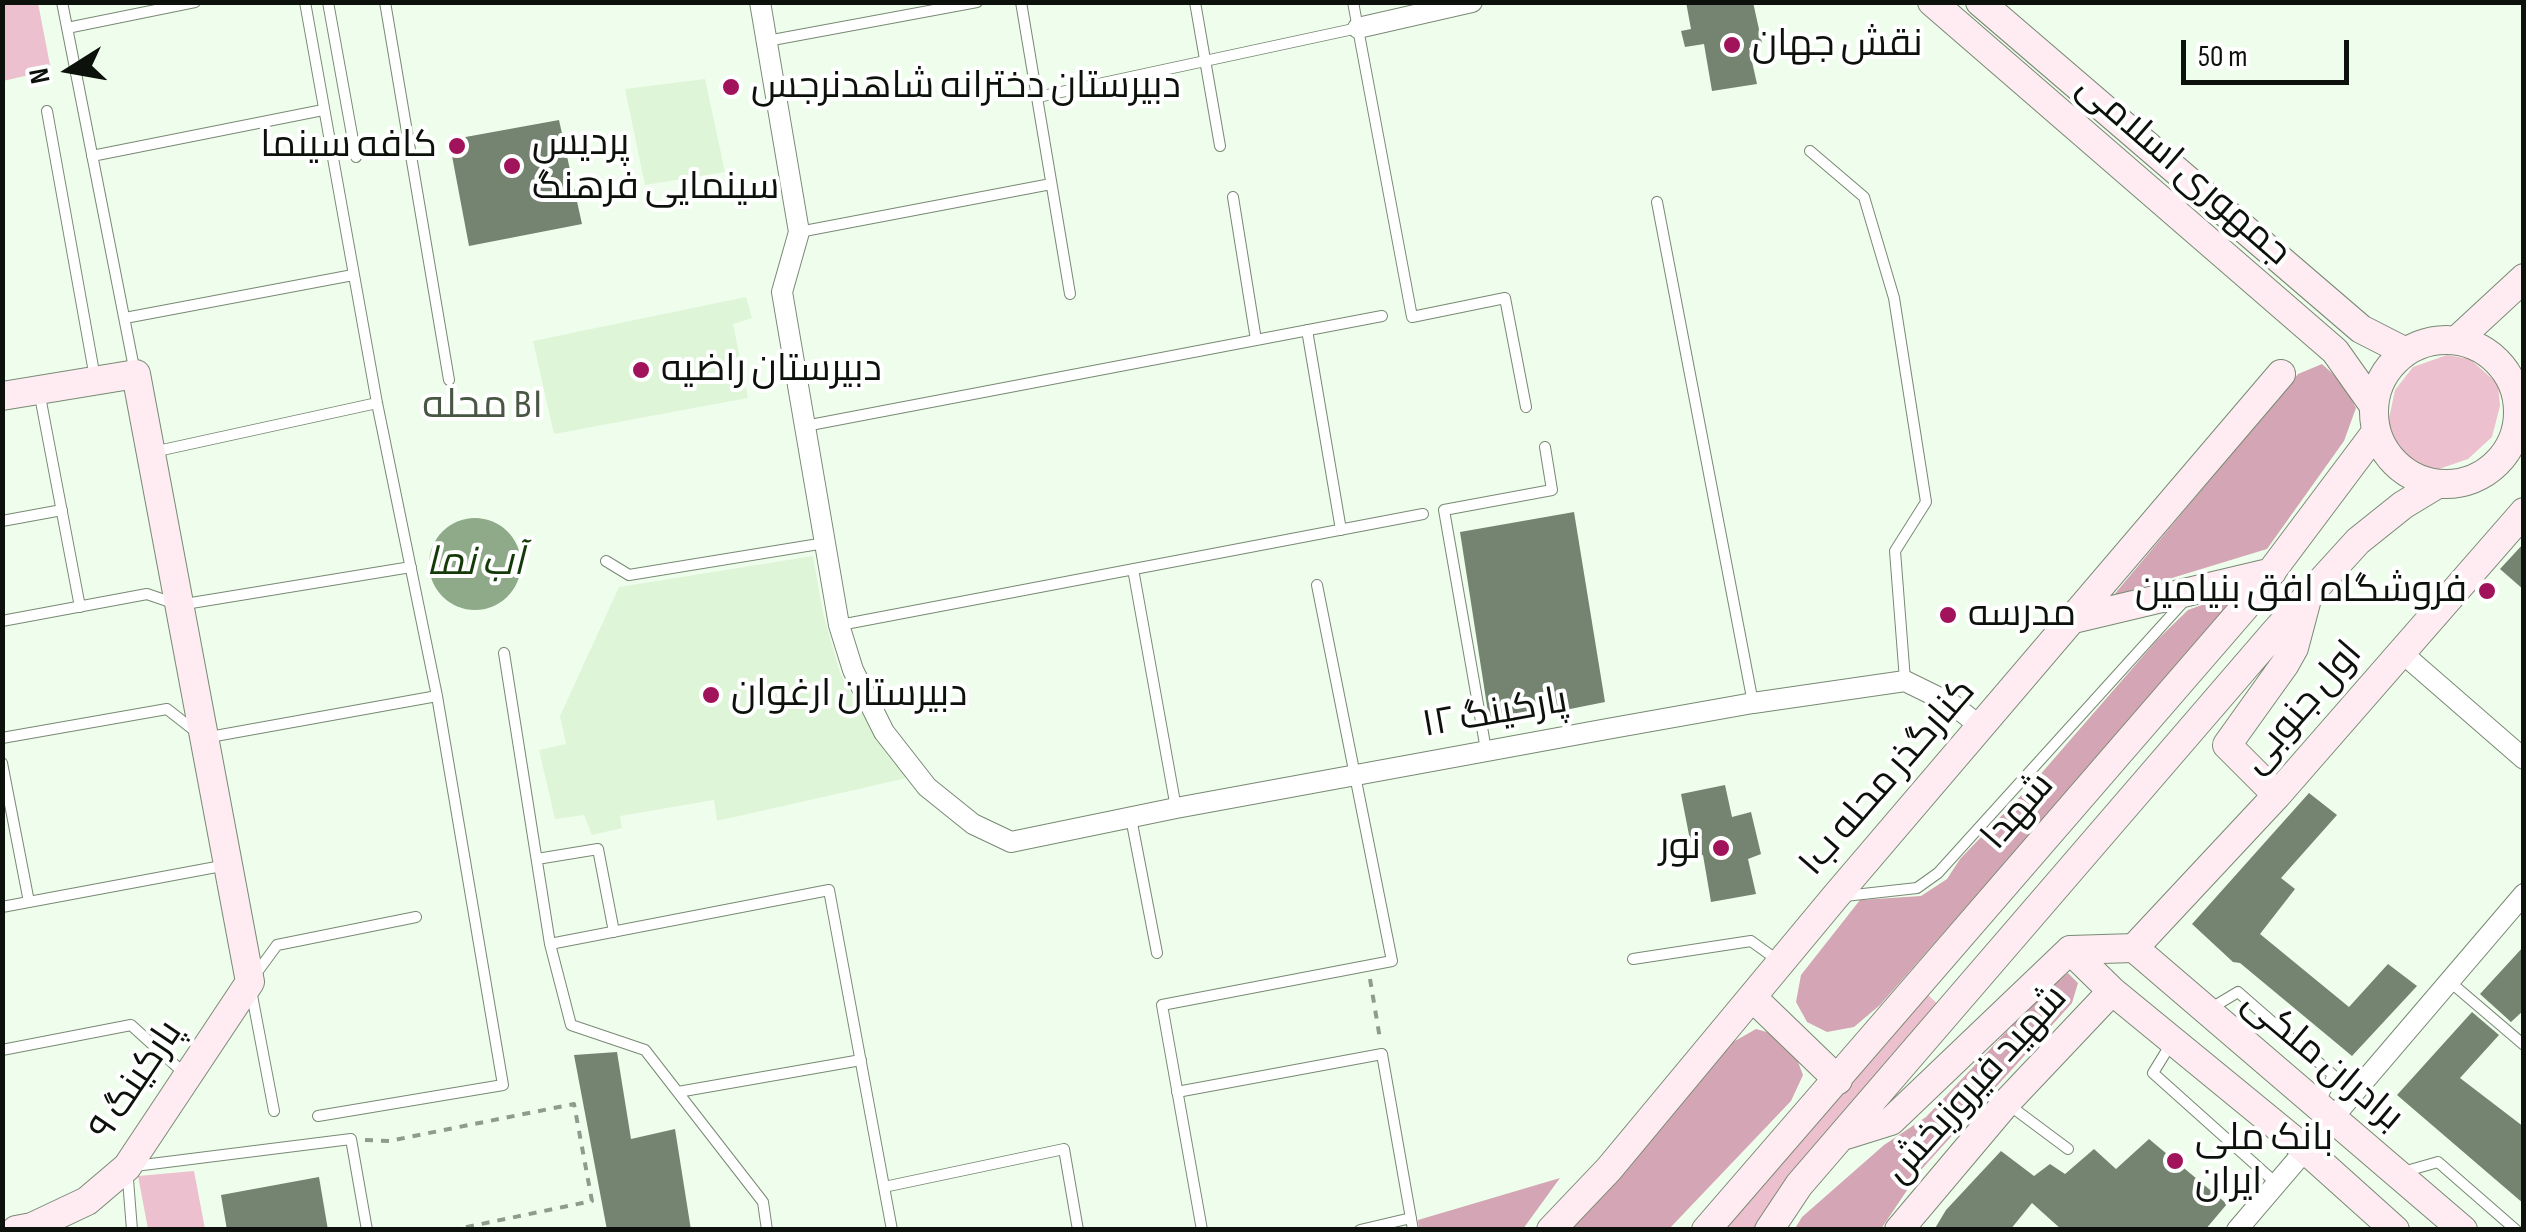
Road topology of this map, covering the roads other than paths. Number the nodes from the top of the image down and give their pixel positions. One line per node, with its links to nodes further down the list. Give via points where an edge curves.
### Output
1 (62, 2): 14 (lane)
2 (195, 2): 14 (lane)
3 (305, 2): 19 (lane)
4 (328, 2): 24 (lane)
5 (384, 2): 41 (lane)
6 (760, 2): 16 (street)
7 (977, 2): 16 (lane)
8 (1021, 2): 18 (lane)
9 (1195, 2): 17 (lane)
10 (1354, 2): 15 (lane)
11 (1472, 2): 15 (street)
12 (1932, 2): 47 (main road, جمهوری اسلامی, via 2335,351)
13 (1980, 2): 37 (main road, جمهوری اسلامی, via 2361,329)
14 (66, 28): 23 (lane)
15 (1358, 28): 17 (lane); 46 (lane, via 1412,318 1506,298)
16 (767, 42): 28 (street)
17 (1206, 61): 18 (lane); 21 (lane)
18 (1038, 96): 25 (lane)
19 (324, 110): 23 (lane); 29 (lane)
20 (47, 111): 40 (lane)
21 (1220, 146)
22 (1810, 151): 72 (lane, via 1864,197 1894,298 1926,502 1895,551)
23 (92, 156): 33 (lane)
24 (356, 157)
25 (1052, 184): 28 (lane); 31 (lane)
26 (1233, 197): 35 (lane)
27 (1658, 202): 74 (lane)
28 (800, 232): 48 (street, via 782,292)
29 (353, 275): 33 (lane); 45 (lane)
30 (2524, 278): 36 (main road)
31 (1070, 294)
32 (1382, 316): 34 (lane)
33 (124, 318): 38 (lane)
34 (1307, 330): 35 (lane); 56 (lane)
35 (1256, 340): 48 (lane)
36 (2457, 340): 37 (main road); 43 (main road, via 2498,361)
37 (2406, 352): 47 (main road, via 2378,384)
38 (136, 374): 40 (main road); 50 (main road)
39 (2281, 374): 67 (main road, کنارگذر محله ب۱)
40 (96, 379): 42 (main road)
41 (449, 380)
42 (39, 390): 44 (main road); 52 (lane)
43 (2521, 395): 51 (main road, via 2518,426 2497,464 2479,478)
44 (2, 396)
45 (377, 403): 50 (lane); 59 (lane)
46 (1526, 407)
47 (2375, 419): 51 (main road, via 2398,468); 61 (main road, شهدا)
48 (804, 426): 57 (street)
49 (1544, 447): 78 (lane, via 1552,490 1444,510)
50 (150, 452): 65 (main road)
51 (2436, 485): 64 (main road, شهدا, via 2358,540)
52 (62, 510): 55 (lane); 66 (lane)
53 (2524, 512): 71 (main road, اول جنوبی)
54 (1423, 514): 56 (lane)
55 (2, 521)
56 (1341, 530): 60 (lane)
57 (824, 543): 58 (lane, via 628,574); 69 (street)
58 (606, 561)
59 (411, 567): 65 (lane); 73 (lane)
60 (1133, 569): 69 (lane); 83 (lane)
61 (2272, 572): 63 (main road); 108 (main road, شهدا)
62 (1317, 585): 81 (lane)
63 (2193, 591): 67 (main road); 88 (lane, via 1938,872 1917,888)
64 (2308, 595): 82 (main road, via 2294,648 2227,744); 115 (main road, شهدا)
65 (179, 605): 66 (lane, via 147,594); 77 (main road)
66 (80, 606): 68 (lane)
67 (2074, 620): 75 (main road, کنارگذر محله ب۱)
68 (2, 621)
69 (839, 625): 84 (street, پارکینگ ۱۲, via 884,732 928,787 973,824 1011,842)
70 (504, 652): 85 (lane)
71 (2401, 652): 79 (street); 82 (main road, اول جنوبی)
72 (1905, 682): 74 (street, پارکینگ ۱۲); 75 (street, via 1952,704)
73 (437, 696): 77 (lane); 114 (lane, via 503,1084)
74 (1753, 703): 78 (street, پارکینگ ۱۲)
75 (1981, 727): 88 (main road, کنارگذر محله ب۱)
76 (2, 738): 77 (lane, via 168,708)
77 (204, 738): 86 (main road)
78 (1486, 751): 81 (street, پارکینگ ۱۲)
79 (2524, 759)
80 (2, 763): 89 (lane)
81 (1356, 776): 83 (street, پارکینگ ۱۲); 110 (lane, via 1392,961 1162,1005)
82 (2277, 795): 94 (main road, اول جنوبی)
83 (1176, 808): 84 (street, پارکینگ ۱۲)
84 (1131, 818): 96 (lane)
85 (536, 859): 92 (lane, via 598,849); 93 (lane)
86 (228, 865): 89 (lane); 100 (main road)
87 (2524, 894): 99 (street)
88 (1835, 897): 98 (main road, کنارگذر محله ب۱)
89 (29, 902): 90 (lane)
90 (2, 907)
91 (416, 917): 100 (lane, via 277,945)
92 (614, 932): 93 (lane); 106 (lane, via 830,890)
93 (550, 944): 109 (lane, via 571,1025 645,1050)
94 (2134, 948): 95 (main road); 113 (main road, برادران ملکی)
95 (2070, 950): 101 (main road, برادران ملکی); 115 (main road, via 1891,1120)
96 (1157, 952)
97 (1633, 959): 98 (lane, via 1751,940)
98 (1780, 962): 102 (main road, کنارگذر محله ب۱)
99 (2449, 981): 104 (lane); 113 (street)
100 (250, 982): 107 (main road, پارکینگ ۹); 112 (lane)
101 (2112, 991): 103 (main road, برادران ملکی); 111 (main road, شهید فیروزبخش)
102 (1752, 997): 108 (main road); 132 (main road, کنارگذر محله ب۱)
103 (2173, 1042): 117 (main road, برادران ملکی); 120 (lane, via 2153,1072)
104 (2524, 1045)
105 (2, 1050): 107 (lane, via 131,1024)
106 (861, 1060): 109 (lane); 121 (lane)
107 (186, 1075): 118 (main road, پارکینگ ۹)
108 (1838, 1080): 133 (main road, شهدا)
109 (678, 1092): 127 (lane, via 764,1202)
110 (1177, 1092): 123 (lane, via 1382,1054); 130 (lane)
111 (2006, 1103): 116 (lane); 135 (main road, شهید فیروزبخش)
112 (274, 1111)
113 (2326, 1111): 117 (street); 119 (main road, برادران ملکی)
114 (318, 1116)
115 (1842, 1137): 134 (main road, شهدا)
116 (2068, 1149)
117 (2306, 1150): 120 (street); 122 (main road, برادران ملکی)
118 (128, 1167): 124 (main road, پارکینگ ۹, via 87,1202); 125 (lane); 126 (lane, via 351,1139)
119 (2398, 1173): 137 (main road, برادران ملکی); 138 (lane, via 2438,1162)
120 (2277, 1184): 136 (street)
121 (884, 1187): 128 (lane); 129 (lane, via 1064,1149)
122 (2380, 1223)
123 (1412, 1224): 131 (lane)
124 (16, 1230)
125 (132, 1230)
126 (367, 1230)
127 (768, 1230)
128 (892, 1230)
129 (1078, 1230)
130 (1202, 1230)
131 (1360, 1230)
132 (1551, 1230)
133 (1706, 1230)
134 (1770, 1230)
135 (1899, 1230)
136 (2236, 1230)
137 (2463, 1230)
138 (2516, 1230)

